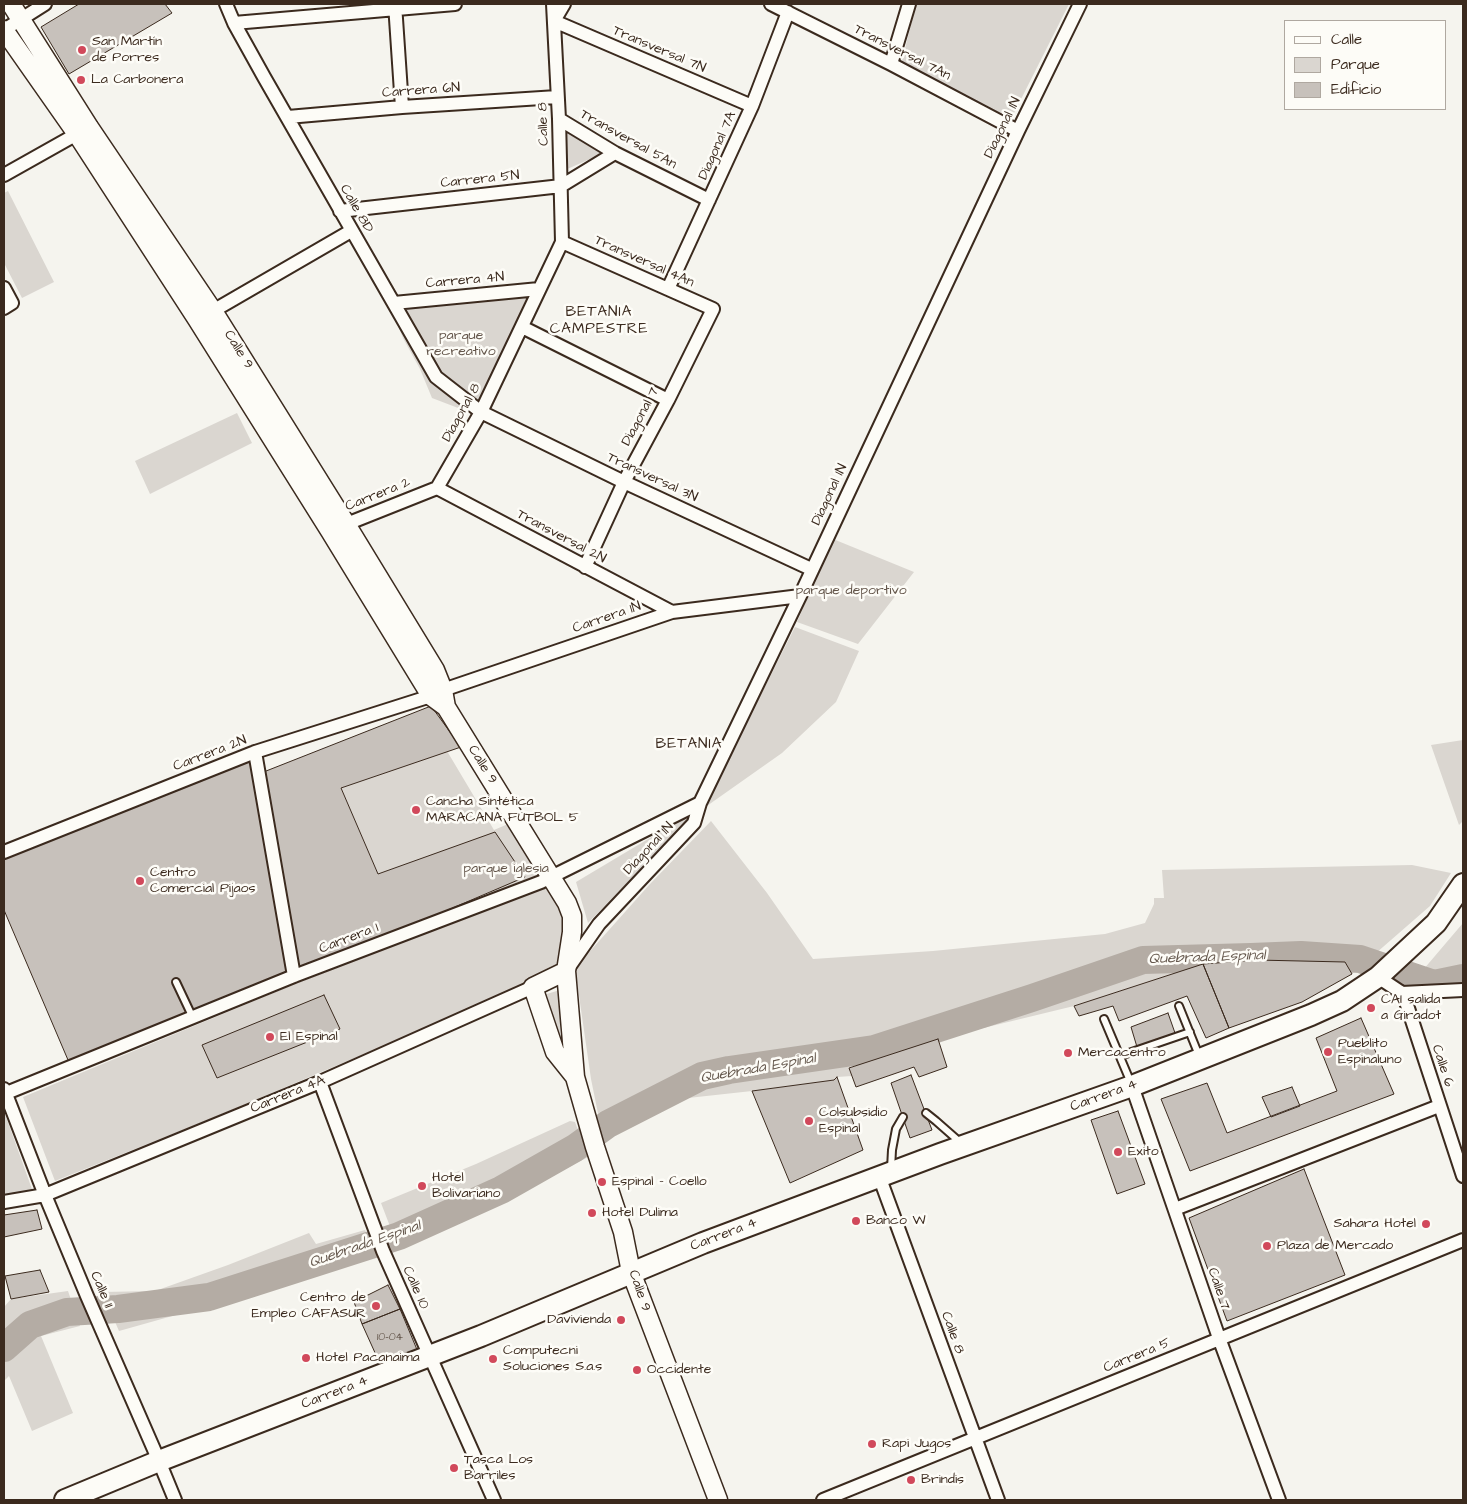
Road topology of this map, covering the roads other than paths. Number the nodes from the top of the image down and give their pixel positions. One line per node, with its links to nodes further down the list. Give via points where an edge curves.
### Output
1 (11, 4): 12 (street, Calle 9)
2 (45, 4): 12 (street)
3 (226, 4): 14 (street, Calle 8D)
4 (455, 4): 10 (street)
5 (552, 4): 13 (street, Calle 8)
6 (564, 4): 13 (street)
7 (771, 4): 11 (street, Transversal 7An)
8 (909, 4): 16 (street)
9 (1080, 4): 23 (street, Diagonal 1N)
10 (395, 6): 14 (street); 19 (street)
11 (788, 12): 16 (street, Transversal 7An); 18 (street, Diagonal 7A)
12 (22, 20): 15 (street); 22 (street, Calle 9)
13 (554, 21): 17 (street, Calle 8); 18 (street, Transversal 7N)
14 (234, 23): 20 (street, Calle 8D)
15 (4, 30): 22 (street, Calle 9)
16 (891, 64): 23 (street, Transversal 7An)
17 (558, 97): 19 (street, Carrera 6N); 21 (street, Calle 8)
18 (752, 106): 27 (street, Diagonal 7A)
19 (402, 107): 20 (street, Carrera 6N)
20 (288, 117): 28 (street, Calle 8D)
21 (559, 119): 24 (street, Transversal 5An); 26 (street, Calle 8)
22 (83, 130): 25 (street); 37 (street, Calle 9); 38 (street, Calle 9)
23 (1018, 131): 46 (street, Diagonal 1N)
24 (615, 152): 26 (street, Carrera 5N); 27 (street, Transversal 5An)
25 (4, 175)
26 (561, 186): 28 (street, Carrera 5N); 30 (street, Calle 8)
27 (710, 200): 33 (street, Diagonal 7A)
28 (340, 211): 29 (street, Calle 8D)
29 (351, 231): 34 (street, Calle 8D); 37 (street)
30 (562, 242): 32 (street, Diagonal 8); 33 (street, Transversal 4An)
31 (4, 288): 35 (street)
32 (539, 289): 34 (street, Carrera 4N); 39 (street, Diagonal 8)
33 (668, 289): 36 (street, Transversal 4An)
34 (394, 303): 41 (street, Calle 8D, via 436,376)
35 (8, 306)
36 (713, 309): 40 (street, Diagonal 7)
37 (213, 311): 38 (street); 44 (street, Calle 9)
38 (197, 319): 44 (street, Calle 9)
39 (522, 327): 40 (street); 41 (street, Diagonal 8)
40 (668, 400): 42 (street, Diagonal 7)
41 (481, 412): 42 (street, Transversal 3N); 43 (street, Diagonal 8)
42 (624, 482): 45 (street, Diagonal 7); 46 (street, Transversal 3N)
43 (437, 488): 44 (street, Carrera 2); 45 (street, Transversal 2N)
44 (338, 527): 49 (street, Calle 9, via 435,670)
45 (585, 566): 48 (street, Transversal 2N)
46 (811, 569): 47 (street, Diagonal 1N)
47 (800, 596): 48 (street, Carrera 1N); 51 (street, Diagonal 1N)
48 (672, 612): 49 (street, Carrera 1N)
49 (440, 697): 50 (street, Carrera 2N); 53 (street, Calle 9)
50 (255, 752): 52 (street, Carrera 2N); 59 (street)
51 (700, 803): 53 (street, Carrera 1); 57 (street, Diagonal 1N, via 694,823 599,924)
52 (4, 852)
53 (552, 877): 57 (street, Calle 9, via 572,916); 59 (street, Carrera 1)
54 (1463, 884): 56 (main road)
55 (1463, 907): 56 (main road)
56 (1435, 924): 58 (main road, Carrera 4)
57 (566, 971): 61 (street, Carrera 4A); 70 (street, Calle 9)
58 (1381, 975): 63 (street); 69 (main road, Carrera 4, via 1334,1004)
59 (294, 976): 65 (street, Carrera 1)
60 (176, 982): 65 (lane)
61 (533, 987): 70 (street, Calle 9, via 555,1052); 71 (street, Carrera 4A)
62 (1463, 990): 63 (street)
63 (1402, 993): 74 (street, Calle 6)
64 (1179, 1006): 67 (lane)
65 (194, 1018): 73 (street, Carrera 1)
66 (1104, 1019): 68 (lane)
67 (1190, 1032): 68 (lane); 69 (lane)
68 (1120, 1056): 72 (lane)
69 (1200, 1059): 72 (main road, Carrera 4)
70 (574, 1077): 84 (street, Calle 9, via 623,1232)
71 (320, 1082): 80 (street, Carrera 4A); 86 (street, Calle 10, via 373,1227)
72 (1132, 1086): 77 (main road, Carrera 4); 82 (street, Calle 7)
73 (4, 1092): 80 (street, Calle 11)
74 (1440, 1106): 79 (street, Calle 6); 82 (street)
75 (926, 1113): 77 (lane)
76 (903, 1118): 78 (lane, via 896,1128)
77 (963, 1146): 78 (main road, Carrera 4)
78 (885, 1174): 84 (main road, Carrera 4); 87 (street, Calle 8)
79 (1463, 1176)
80 (45, 1195): 81 (street, Carrera 4A); 88 (street, Calle 11)
81 (4, 1202)
82 (1174, 1209): 85 (street, Calle 7)
83 (1463, 1240): 85 (street, Carrera 5)
84 (631, 1272): 86 (main road, Carrera 4); 92 (street, Calle 9)
85 (1219, 1338): 87 (street, Carrera 5); 95 (street, Calle 7)
86 (429, 1356): 88 (main road, Carrera 4); 91 (street, Calle 10)
87 (975, 1438): 93 (street, Carrera 5); 94 (street, Calle 8)
88 (159, 1461): 89 (main road, Carrera 4); 90 (street, Calle 11)
89 (65, 1500)
90 (175, 1500)
91 (494, 1500)
92 (718, 1500)
93 (823, 1500)
94 (998, 1500)
95 (1279, 1500)

